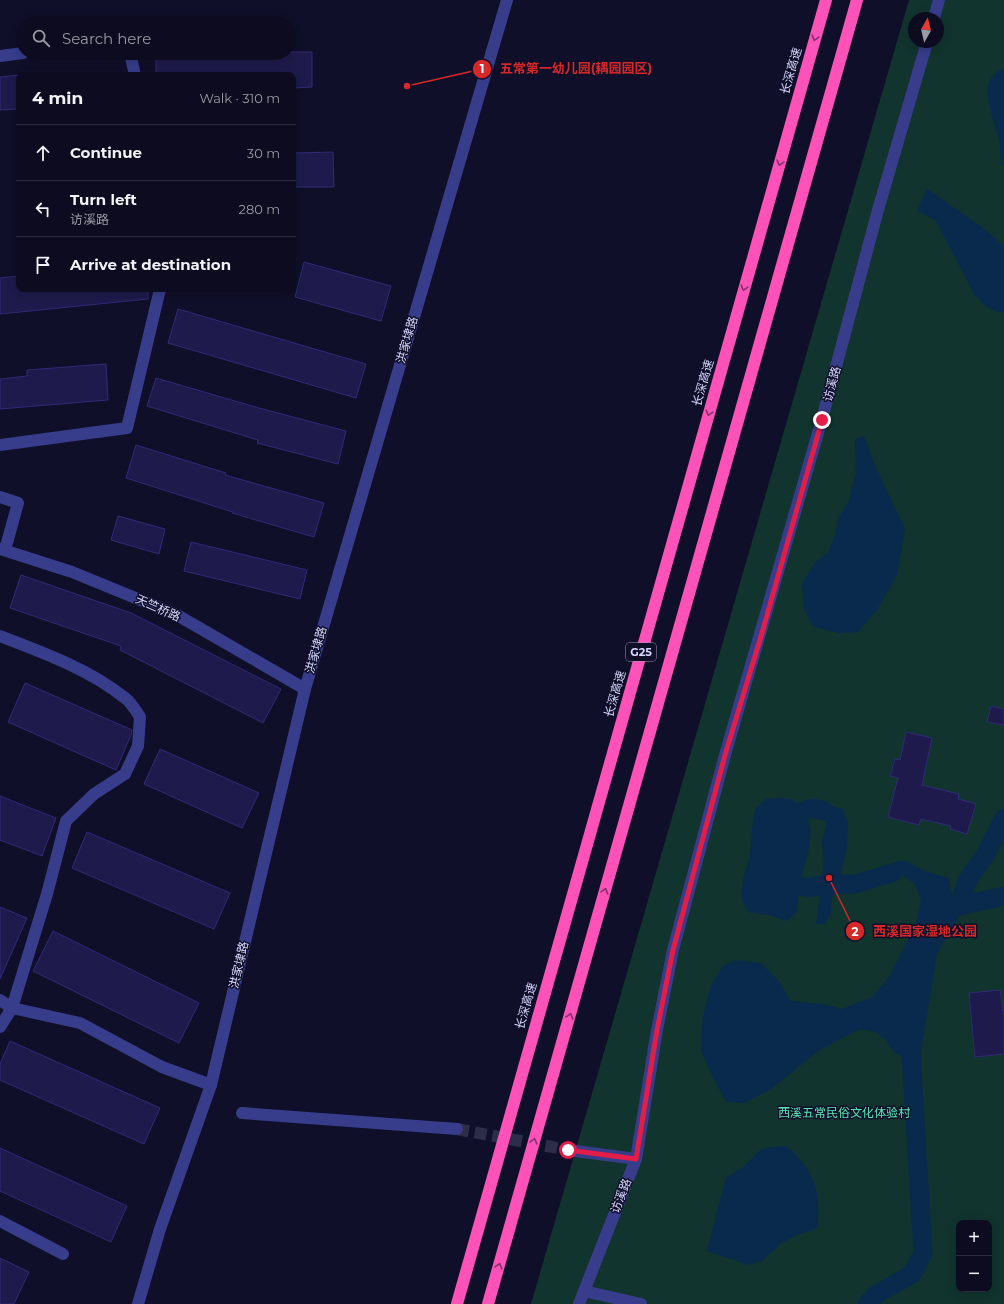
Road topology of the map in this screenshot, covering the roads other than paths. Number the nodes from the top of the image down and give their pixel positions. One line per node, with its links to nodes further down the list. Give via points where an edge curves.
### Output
1 (507, 0): 16 (street, 洪家埭路)
2 (826, 0): 29 (highway, 长深高速 / G25, one-way to 29)
3 (857, 0): 30 (highway, G25, one-way to 3)
4 (940, 0): 5 (street)
5 (936, 12)
6 (925, 48): 24 (street, 访溪路, via 762,633 725,755 673,950)
7 (16, 54): 8 (street)
8 (0, 56)
9 (132, 60): 10 (street)
10 (134, 72)
11 (159, 292): 12 (street, via 127,428)
12 (0, 445)
13 (0, 497): 14 (street, via 18,502)
14 (2, 550): 16 (street, 天竺桥路, via 72,572 177,615)
15 (0, 636): 18 (street, via 52,656 100,681 126,698 140,717 138,746 125,774 94,794 66,821)
16 (305, 689): 20 (street, 洪家埭路)
17 (0, 1000): 18 (street)
18 (12, 1008): 19 (street); 20 (street, via 80,1023 162,1067)
19 (0, 1028)
20 (211, 1085): 28 (street, 洪家埭路, via 160,1229)
21 (242, 1114): 22 (street)
22 (457, 1129)
23 (568, 1150): 24 (street)
24 (636, 1159): 27 (street, 访溪路)
25 (0, 1221): 26 (street)
26 (63, 1254)
27 (584, 1291): 31 (street, 访溪路); 32 (street)
28 (138, 1304)
29 (457, 1304)
30 (488, 1304)
31 (579, 1304)
32 (641, 1304)

